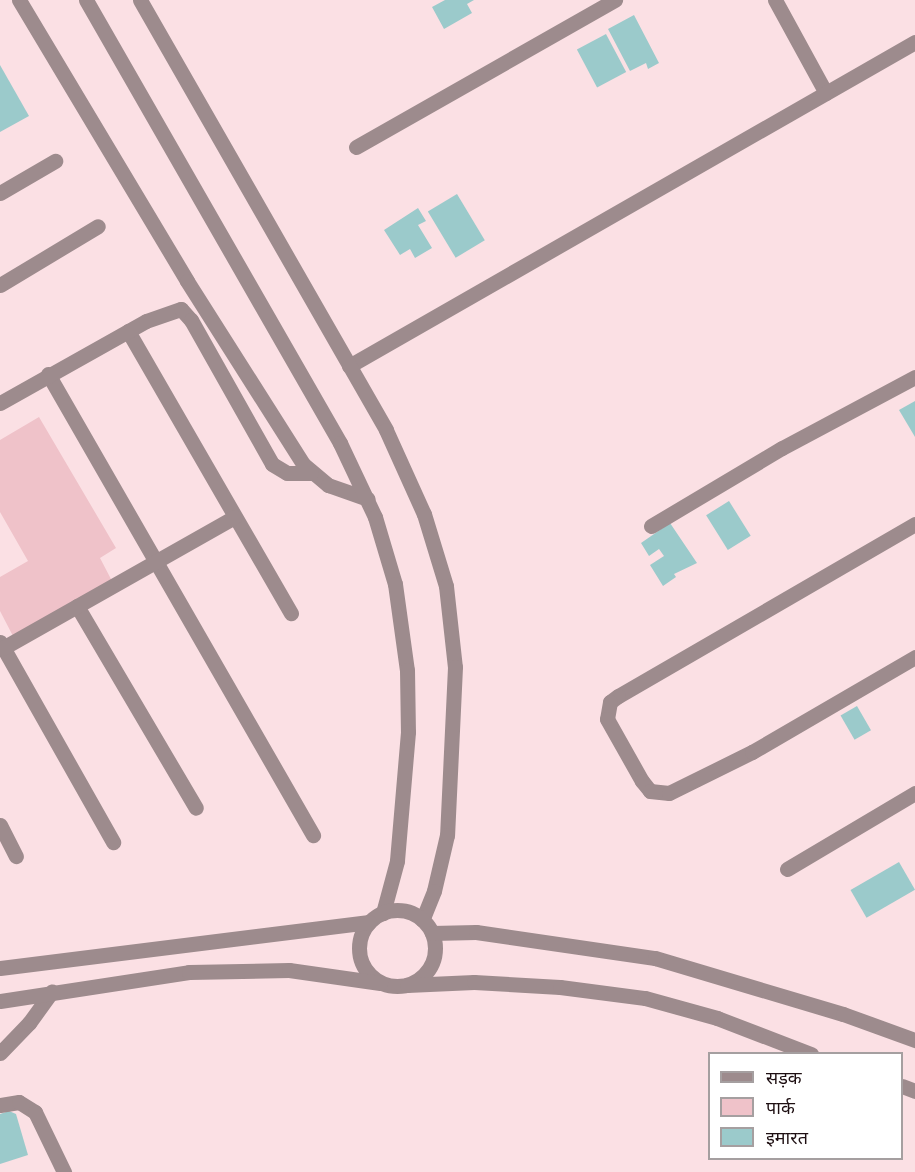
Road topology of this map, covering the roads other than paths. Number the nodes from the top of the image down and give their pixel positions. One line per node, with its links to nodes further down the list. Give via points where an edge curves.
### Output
1 (19, 0): 18 (street, via 187,281)
2 (86, 0): 19 (street, via 340,443)
3 (140, 0): 14 (street)
4 (615, 0): 8 (street)
5 (775, 0): 7 (street)
6 (915, 42): 7 (street)
7 (826, 93): 14 (street)
8 (356, 147)
9 (55, 161): 10 (street)
10 (0, 193)
11 (98, 226): 12 (street)
12 (0, 285)
13 (128, 331): 15 (street); 18 (street, via 168,311 181,309 272,464 286,473); 20 (street)
14 (349, 366): 36 (street, via 386,430 424,514 446,586 454,667 447,835 434,891)
15 (48, 374): 17 (street); 23 (street)
16 (915, 377): 22 (street, via 782,448)
17 (0, 403)
18 (310, 473): 19 (street, via 328,485)
19 (368, 499): 35 (street, via 395,584 407,670 408,732 398,851)
20 (235, 517): 23 (street); 25 (street)
21 (915, 524): 27 (street, via 618,696 607,710 609,728 650,791 669,793 752,752)
22 (651, 526)
23 (156, 562): 24 (street); 31 (street)
24 (77, 606): 26 (street); 29 (street)
25 (291, 613)
26 (2, 645): 32 (street)
27 (915, 657)
28 (915, 793): 34 (street)
29 (196, 808)
30 (0, 825): 33 (street)
31 (313, 835)
32 (113, 842)
33 (16, 856)
34 (787, 869)
35 (383, 913): 36 (street, via 407,912); 37 (street)
36 (422, 920): 38 (street)
37 (369, 922): 39 (street); 40 (street, via 360,938 359,955 368,973)
38 (432, 933): 41 (street, via 436,950 431,967 422,978); 44 (street, via 476,932 655,958 843,1014)
39 (0, 968)
40 (380, 983): 41 (street); 42 (street, via 289,970 189,972)
41 (407, 985): 45 (street, via 474,982 560,987 645,998 717,1018)
42 (52, 991): 43 (street); 46 (street)
43 (0, 1001)
44 (915, 1040)
45 (807, 1052)
46 (0, 1053)
47 (0, 1105): 48 (street, via 19,1102 35,1112)
48 (64, 1172)

